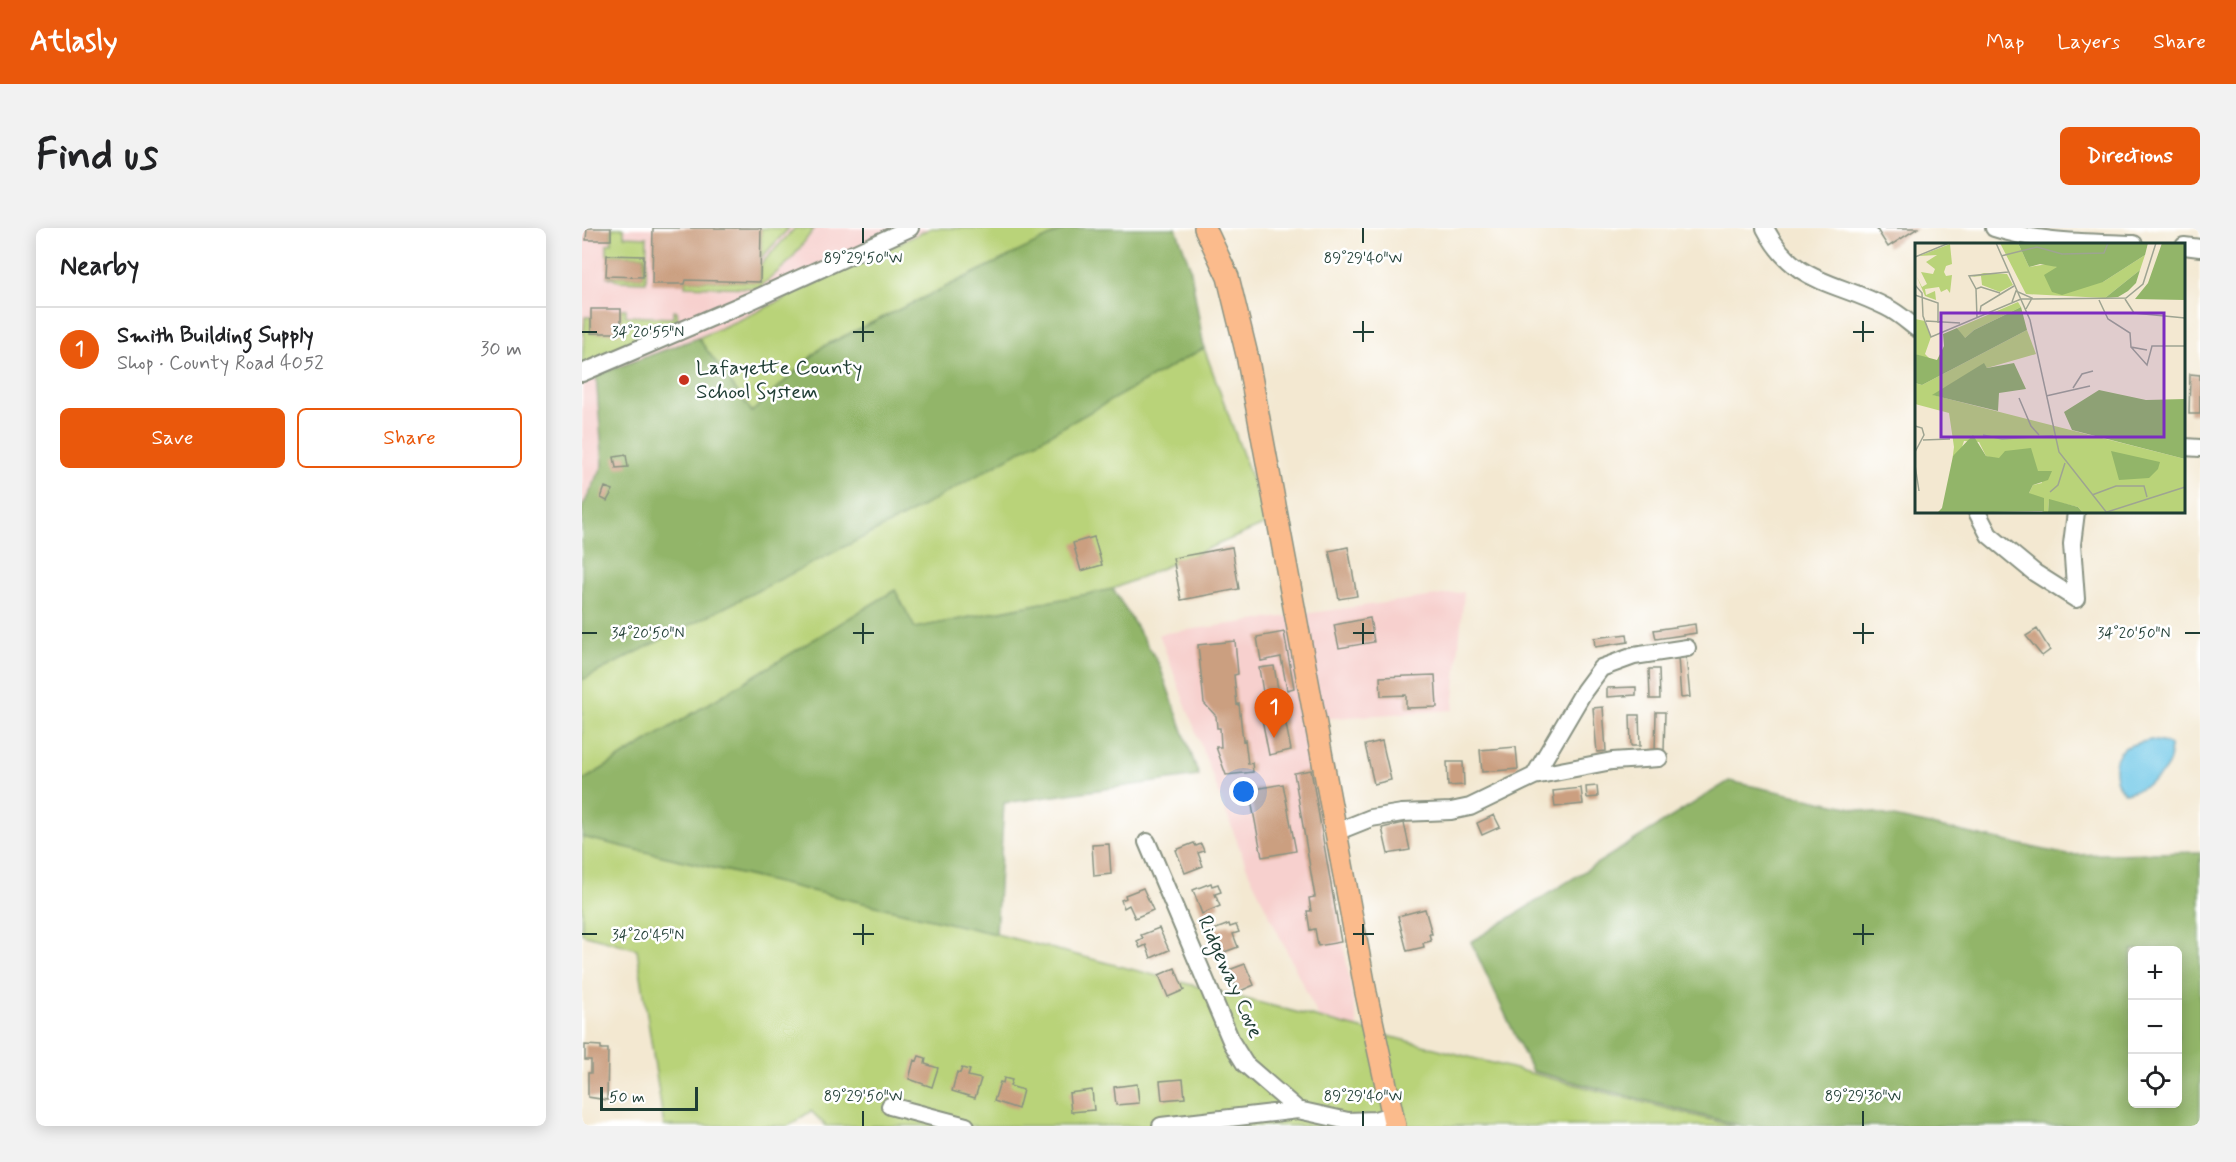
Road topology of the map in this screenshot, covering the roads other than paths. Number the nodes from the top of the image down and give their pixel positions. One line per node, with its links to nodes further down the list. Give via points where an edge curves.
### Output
1 (910, 228): 9 (street)
2 (1205, 228): 17 (main road, via 1228,277 1247,355)
3 (1765, 228): 8 (street, via 1794,267 1887,307)
4 (1994, 228): 5 (street, via 2017,236)
5 (2110, 243)
6 (2185, 246): 7 (street)
7 (2200, 248)
8 (1915, 327)
9 (582, 373)
10 (2185, 447): 11 (street)
11 (2200, 448)
12 (1978, 513): 13 (street, via 1989,535 2035,573 2076,599 2072,544)
13 (2076, 513)
14 (1687, 648): 16 (street, via 1634,656 1601,668)
15 (1659, 758): 16 (street, via 1612,761)
16 (1534, 776): 17 (street, via 1470,807 1371,818)
17 (1336, 832): 21 (main road)
18 (1147, 842): 20 (street, Ridgeway Cove, via 1232,1043 1245,1064)
19 (890, 1107): 22 (street)
20 (1298, 1110): 21 (street, via 1348,1121); 23 (street)
21 (1393, 1121)
22 (966, 1126)
23 (1161, 1126)

